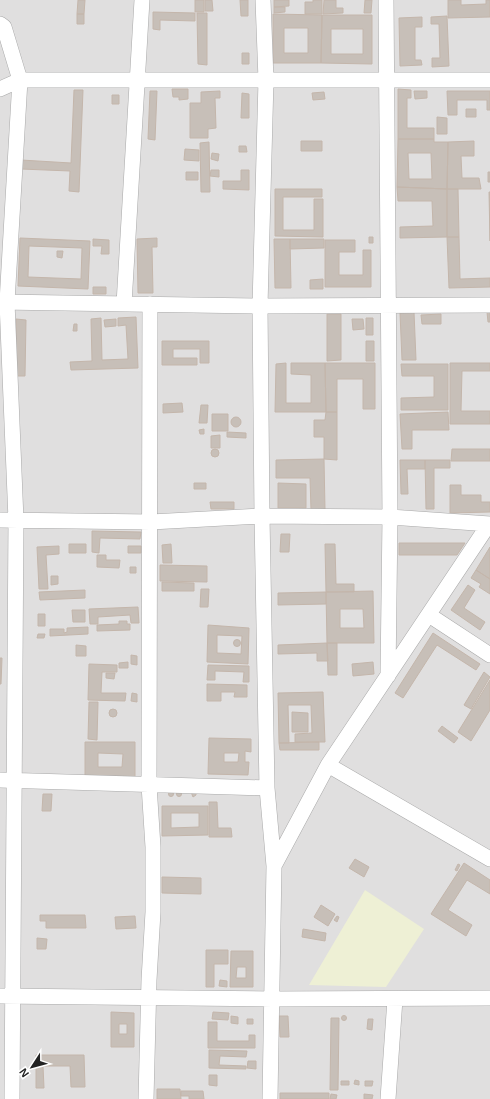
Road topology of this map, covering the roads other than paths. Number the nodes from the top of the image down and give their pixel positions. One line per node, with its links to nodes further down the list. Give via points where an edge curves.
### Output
1 (142, 0): 6 (street)
2 (263, 0): 7 (street)
3 (386, 0): 8 (street)
4 (0, 24): 5 (street, via 4,27)
5 (20, 80): 6 (street); 10 (street); 11 (street)
6 (137, 80): 7 (street); 12 (street)
7 (266, 80): 8 (street); 16 (street)
8 (388, 80): 9 (street); 14 (street)
9 (490, 80)
10 (0, 89)
11 (4, 302): 12 (street); 20 (street)
12 (124, 304): 13 (street)
13 (150, 304): 16 (street); 21 (street)
14 (389, 304): 15 (street); 16 (street); 18 (street)
15 (490, 305)
16 (260, 306): 17 (street)
17 (262, 516): 18 (street); 21 (street); 29 (street)
18 (390, 517): 22 (street); 25 (street)
19 (0, 520): 20 (street)
20 (16, 520): 21 (street); 27 (street)
21 (151, 522): 28 (street)
22 (490, 524): 23 (street)
23 (429, 616): 24 (street); 25 (street)
24 (490, 655)
25 (388, 676): 26 (street)
26 (328, 765): 30 (street); 31 (street)
27 (7, 780): 28 (street); 32 (street, via 12,821)
28 (149, 785): 29 (street); 33 (street, via 153,846)
29 (267, 788): 31 (street)
30 (490, 859)
31 (274, 866): 36 (street)
32 (6, 996): 33 (street); 37 (street)
33 (150, 996): 36 (street); 38 (street)
34 (489, 996): 35 (street)
35 (395, 998): 36 (street); 40 (street)
36 (273, 999): 39 (street)
37 (12, 1099)
38 (146, 1099)
39 (270, 1099)
40 (388, 1099)

